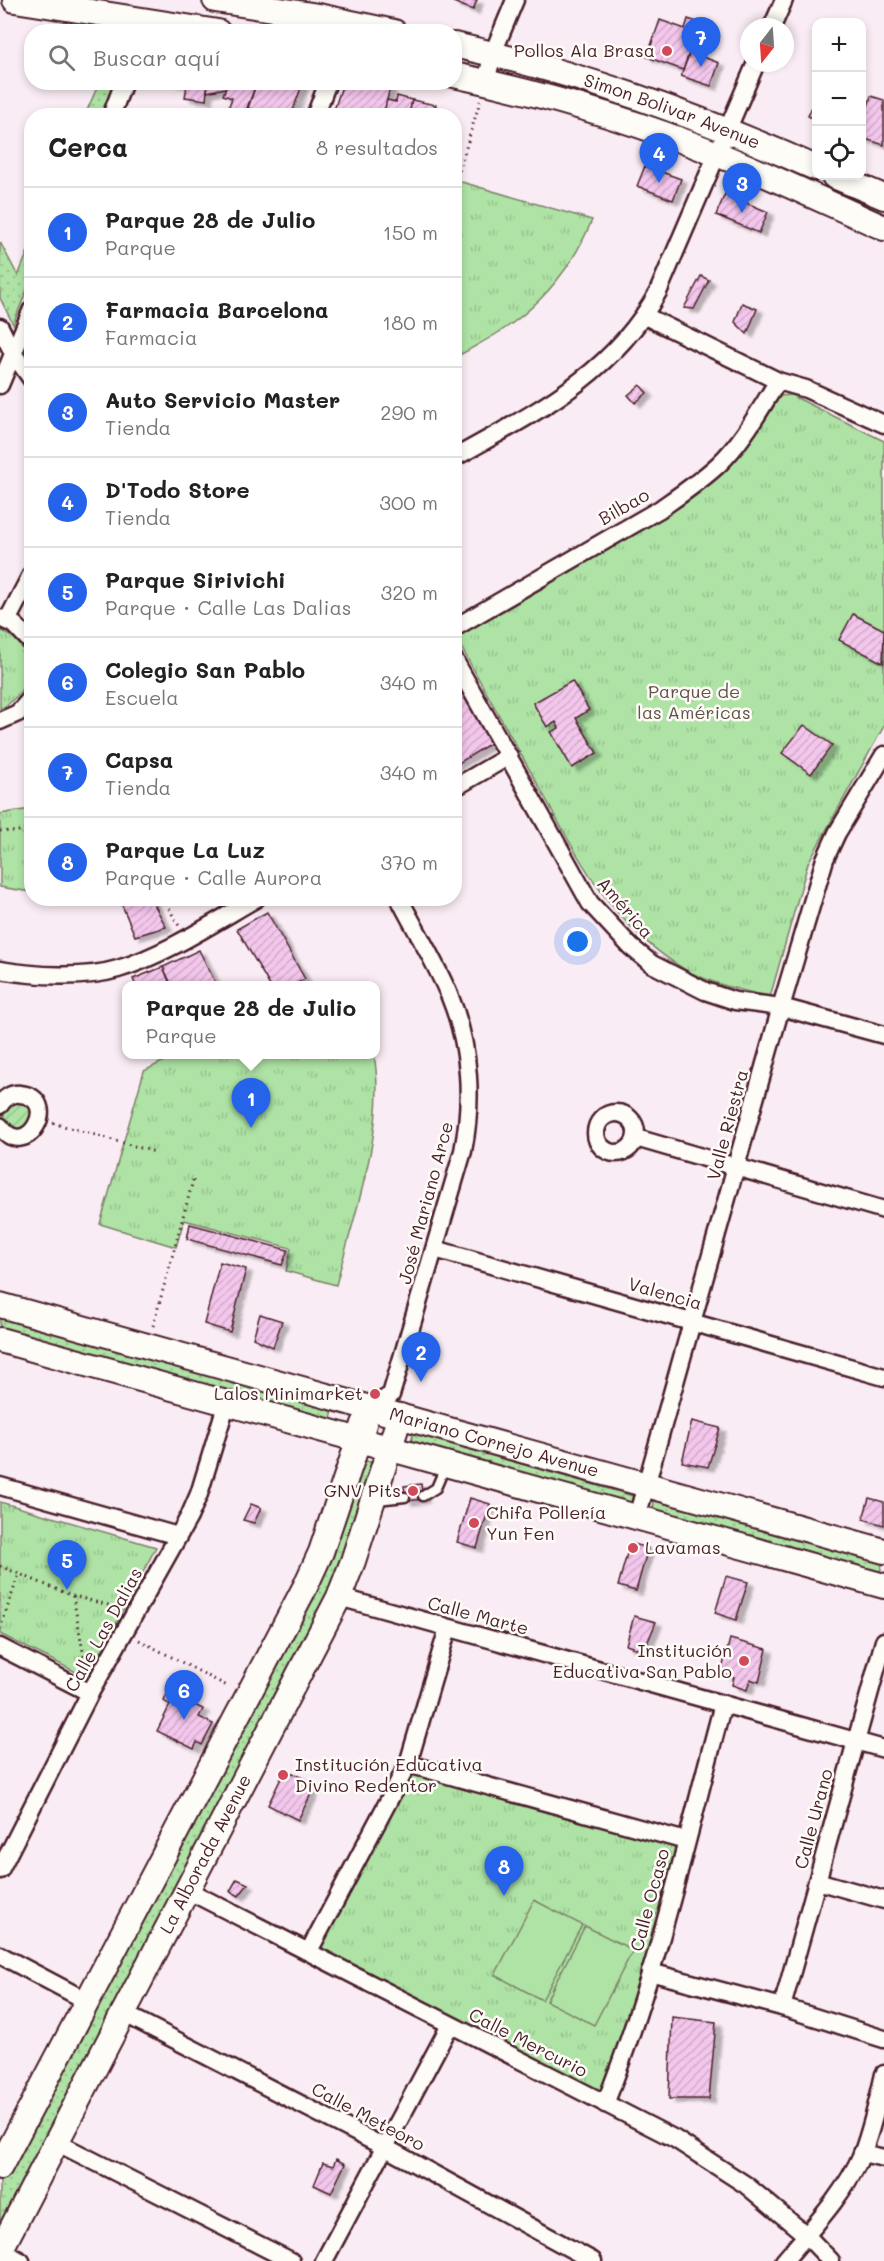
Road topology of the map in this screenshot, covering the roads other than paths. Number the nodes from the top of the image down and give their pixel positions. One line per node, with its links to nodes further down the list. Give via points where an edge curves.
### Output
1 (15, 0): 6 (main road)
2 (215, 0): 7 (main road)
3 (515, 0): 9 (street)
4 (784, 0): 5 (street)
5 (776, 18)
6 (137, 24)
7 (349, 24)
8 (462, 47): 9 (main road, Simon Bolivar Avenue)
9 (493, 53): 12 (street); 17 (main road, Simon Bolivar Avenue, via 639,96)
10 (752, 72): 17 (street)
11 (462, 77): 12 (main road, Simon Bolivar Avenue)
12 (486, 82): 18 (main road, Simon Bolivar Avenue, via 629,122)
13 (121, 90): 15 (street)
14 (325, 90): 16 (street)
15 (114, 108)
16 (318, 108)
17 (727, 129): 18 (street); 19 (main road, Simon Bolivar Avenue)
18 (716, 154): 22 (main road, Simon Bolivar Avenue); 23 (street)
19 (812, 166)
20 (844, 180): 21 (main road)
21 (884, 197)
22 (884, 228)
23 (645, 316): 29 (street); 32 (street, via 570,391)
24 (0, 327): 26 (street)
25 (24, 328): 26 (street)
26 (13, 353): 27 (street); 28 (street)
27 (24, 369)
28 (1, 379): 30 (street)
29 (778, 381): 31 (street, via 806,389); 35 (street, Bilbao, via 720,463 689,489)
30 (24, 385)
31 (884, 424)
32 (462, 453)
33 (24, 586): 34 (street)
34 (3, 620): 36 (street)
35 (462, 623)
36 (24, 634)
37 (462, 673): 41 (street, América)
38 (24, 706): 39 (street)
39 (0, 721)
40 (884, 755): 46 (street, Valle Riestra, via 825,859)
41 (509, 756): 42 (street); 46 (street, América, via 590,903 631,947 652,964 705,991 735,1001)
42 (462, 783)
43 (242, 906): 45 (street, via 142,960 117,969 93,974)
44 (403, 906): 53 (street, José Mariano Arce, via 451,999 467,1062 468,1125)
45 (0, 970)
46 (781, 1007): 47 (street, América); 51 (street, Valle Riestra)
47 (884, 1035)
48 (0, 1105): 49 (street, via 14,1094 28,1096 38,1106 40,1120 26,1136 12,1136)
49 (0, 1128)
50 (636, 1138): 51 (street)
51 (737, 1167): 52 (street); 55 (street, Valle Riestra)
52 (884, 1210)
53 (435, 1249): 55 (street, Valencia); 59 (street, José Mariano Arce)
54 (0, 1305): 60 (main road, Mariano Cornejo Avenue)
55 (693, 1322): 57 (street, Valencia); 64 (street, Valle Riestra)
56 (0, 1340): 58 (main road, Mariano Cornejo Avenue)
57 (884, 1377)
58 (226, 1402): 61 (main road, Mariano Cornejo Avenue); 70 (street, Calle Las Dalias, via 199,1494)
59 (395, 1406): 60 (main road, Mariano Cornejo Avenue); 62 (main road, La Alborada Avenue); 64 (main road, Mariano Cornejo Avenue)
60 (369, 1408): 61 (main road, La Alborada Avenue)
61 (358, 1439): 62 (main road, Mariano Cornejo Avenue); 90 (main road, La Alborada Avenue, via 321,1552 305,1587)
62 (390, 1448): 63 (main road, Mariano Cornejo Avenue); 68 (main road, La Alborada Avenue)
63 (446, 1464): 66 (lane, via 436,1488); 69 (main road, Mariano Cornejo Avenue)
64 (646, 1485): 69 (street, Valle Riestra); 71 (main road, Mariano Cornejo Avenue)
65 (0, 1486): 70 (street)
66 (423, 1496)
67 (405, 1497): 68 (lane)
68 (374, 1500): 73 (main road, La Alborada Avenue)
69 (637, 1517): 72 (main road, Mariano Cornejo Avenue)
70 (178, 1536): 77 (street, Calle Las Dalias)
71 (884, 1551)
72 (884, 1586)
73 (339, 1598): 74 (street, Calle Marte); 85 (main road, La Alborada Avenue)
74 (448, 1628): 78 (street, Calle Marte); 81 (street)
75 (884, 1641): 79 (street, Calle Urano)
76 (0, 1647): 77 (street)
77 (90, 1693): 83 (street, Calle Las Dalias)
78 (723, 1704): 79 (street, Calle Marte); 82 (street, Calle Ocaso)
79 (856, 1741): 80 (street, Calle Marte); 84 (street, Calle Urano)
80 (884, 1749)
81 (408, 1764): 82 (street); 87 (street)
82 (686, 1841): 89 (street, Calle Ocaso)
83 (0, 1870)
84 (817, 1881): 86 (street); 91 (street, Calle Urano)
85 (187, 1890): 87 (street, Calle Mercurio); 92 (main road, La Alborada Avenue)
86 (884, 1900)
87 (309, 1952): 93 (street, Calle Mercurio)
88 (0, 1955): 90 (street)
89 (650, 1972): 91 (street); 96 (street, Calle Ocaso)
90 (87, 2001): 101 (main road, La Alborada Avenue)
91 (782, 2007): 94 (street)
92 (123, 2013): 97 (main road, La Alborada Avenue); 98 (street, Calle Meteoro)
93 (450, 2025): 96 (street, Calle Mercurio); 98 (street)
94 (884, 2039)
95 (884, 2074): 99 (street)
96 (605, 2104): 102 (street, Calle Mercurio, via 675,2139 746,2185)
97 (56, 2142): 103 (main road, La Alborada Avenue); 105 (street)
98 (386, 2148): 106 (street); 107 (street, Calle Meteoro)
99 (862, 2153): 100 (street); 102 (street, via 848,2180)
100 (884, 2158)
101 (0, 2167)
102 (806, 2235): 108 (street); 109 (street, Calle Mercurio)
103 (0, 2250): 104 (street)
104 (21, 2261)
105 (291, 2261)
106 (324, 2261)
107 (593, 2261)
108 (784, 2261)
109 (831, 2261)

